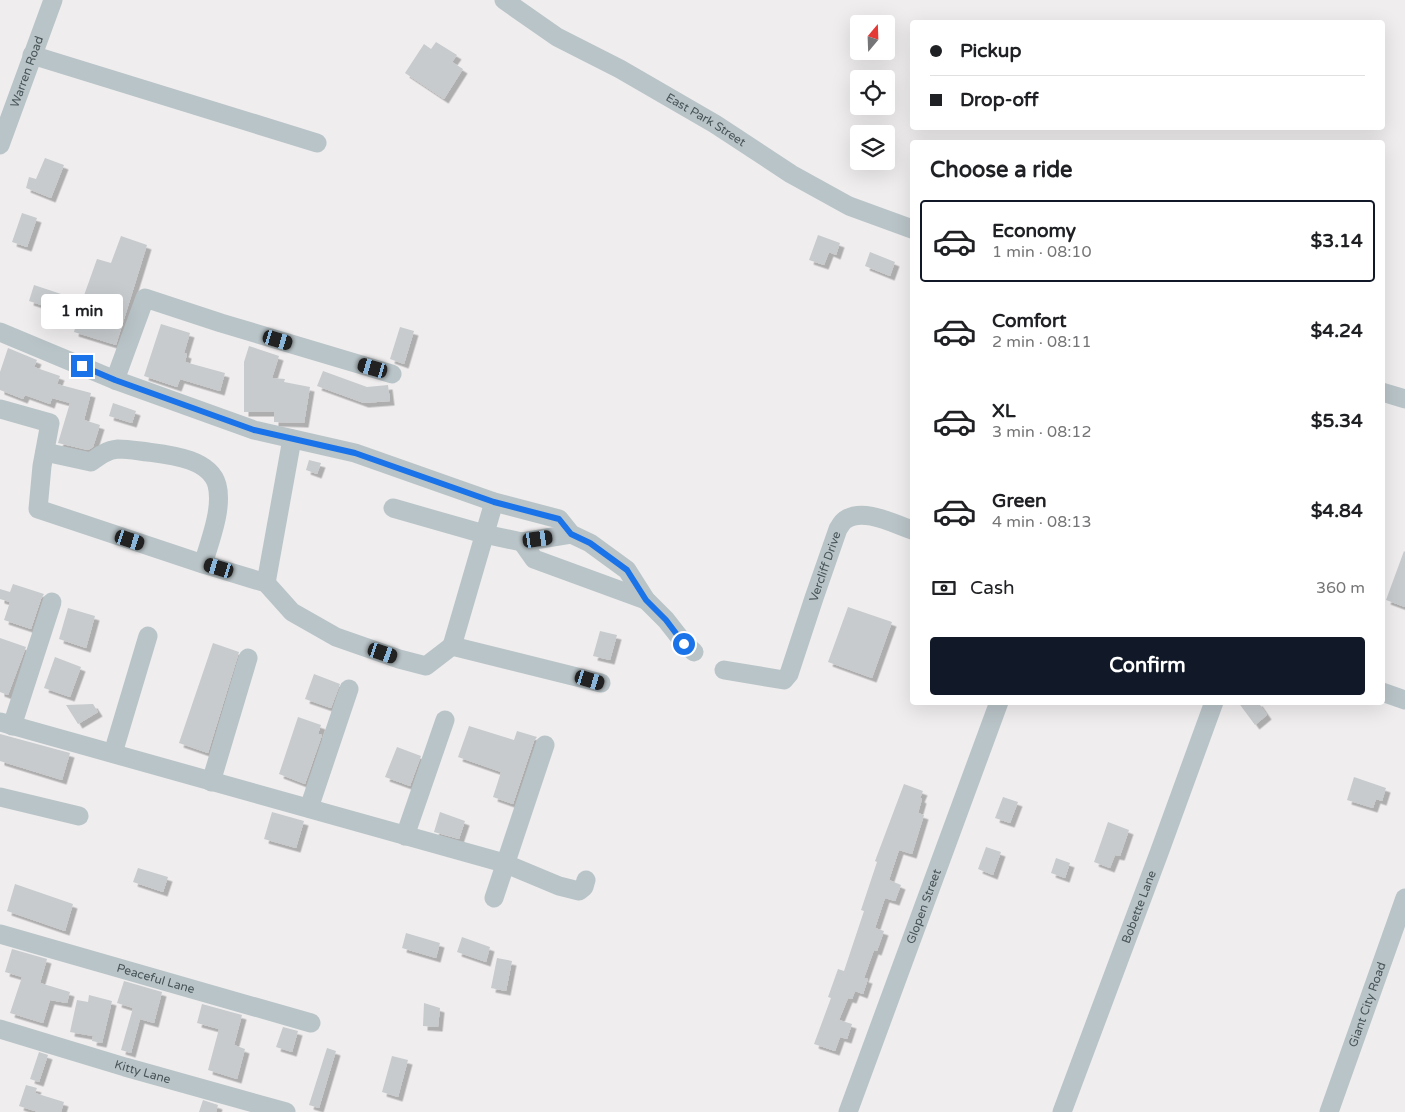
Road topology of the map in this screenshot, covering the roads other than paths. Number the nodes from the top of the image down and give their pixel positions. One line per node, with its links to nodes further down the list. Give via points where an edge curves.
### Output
1 (53, 0): 3 (street, Warren Road)
2 (504, 0): 6 (street, East Park Street, via 557,37 620,69 849,206)
3 (32, 55): 4 (street); 5 (street, Warren Road)
4 (317, 143)
5 (0, 145)
6 (910, 227)
7 (0, 332): 9 (street)
8 (392, 374): 9 (street, via 145,298)
9 (115, 380): 13 (street, via 254,430)
10 (1385, 393): 11 (street)
11 (1405, 399)
12 (0, 409): 14 (street, via 50,423)
13 (292, 439): 15 (street, via 355,453); 22 (street)
14 (45, 452): 21 (street, via 38,509); 21 (street, via 90,462 116,449 135,450 190,460 201,466 213,476 218,506)
15 (494, 502): 18 (street); 19 (street, via 559,519)
16 (393, 508): 18 (street)
17 (910, 529): 29 (street, Vercliff Drive, via 870,515 856,515 844,520 789,674 784,680)
18 (484, 534): 20 (street); 26 (street)
19 (571, 534): 20 (street); 23 (street, via 590,543 627,570)
20 (522, 542): 23 (street, via 534,559)
21 (203, 564): 22 (street)
22 (266, 583): 26 (street, via 292,612 336,637 399,659 426,666)
23 (646, 600): 27 (street)
24 (52, 602): 37 (street)
25 (148, 636): 39 (street)
26 (452, 646): 30 (street)
27 (694, 652)
28 (248, 658): 40 (street)
29 (724, 670)
30 (601, 683)
31 (349, 689): 42 (street)
32 (1385, 693): 33 (street)
33 (1405, 700)
34 (997, 705): 53 (street, Glopen Street)
35 (1213, 705): 54 (street, Bobette Lane)
36 (445, 720): 44 (street)
37 (6, 724): 39 (street)
38 (545, 745): 45 (street)
39 (113, 753): 40 (street)
40 (211, 782): 42 (street)
41 (0, 797): 43 (street)
42 (310, 808): 44 (street)
43 (79, 816)
44 (405, 836): 45 (street)
45 (504, 863): 46 (street, via 578,891 584,888); 47 (street)
46 (586, 880)
47 (494, 898)
48 (1405, 898): 55 (street, Giant City Road)
49 (0, 934): 50 (street, Peaceful Lane)
50 (311, 1023)
51 (0, 1029): 52 (street, Kitty Lane)
52 (286, 1112)
53 (848, 1112)
54 (1062, 1112)
55 (1329, 1112)

